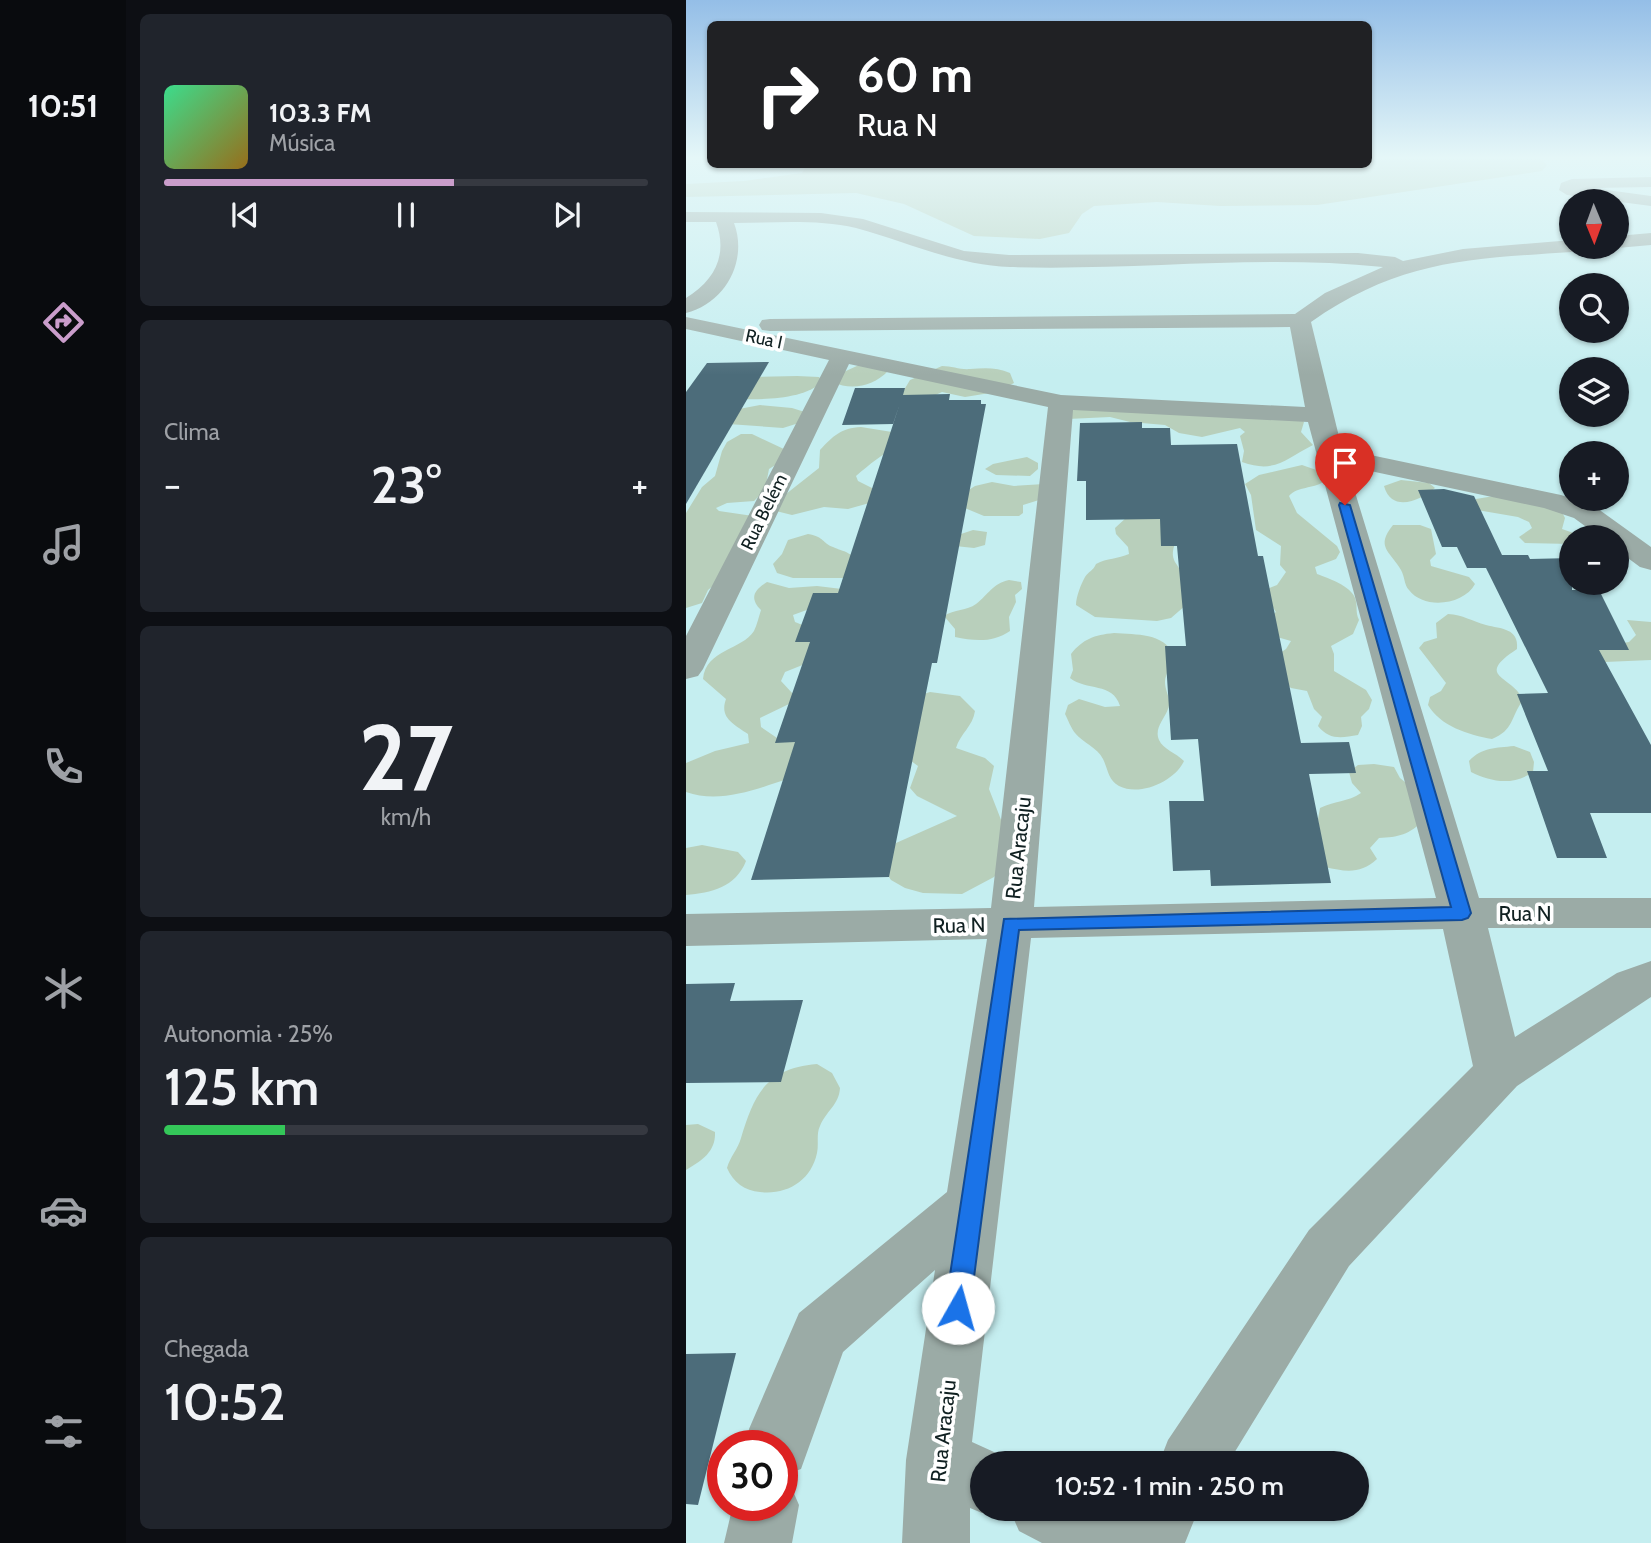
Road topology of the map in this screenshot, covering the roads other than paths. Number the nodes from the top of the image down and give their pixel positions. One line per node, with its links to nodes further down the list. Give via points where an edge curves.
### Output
1 (730, 231): 7 (street, via 731,264 707,293)
2 (882, 231): 6 (street, via 962,256 1009,261 1358,259)
3 (1651, 239): 4 (street)
4 (1629, 241)
5 (1559, 247): 6 (street, via 1463,254)
6 (1407, 264): 8 (street, via 1361,280)
7 (686, 307)
8 (1300, 320): 9 (street); 12 (street)
9 (692, 324): 10 (street, Rua I)
10 (842, 356): 11 (street, Rua I); 15 (street, Rua Belém)
11 (1061, 402): 12 (street, Rua I); 18 (street, Rua Aracaju)
12 (1319, 415): 13 (street)
13 (1330, 454): 14 (street, via 1584,512); 16 (street)
14 (1651, 561)
15 (686, 669)
16 (1462, 913): 17 (street, Rua N); 18 (street, Rua N); 21 (street)
17 (1651, 913)
18 (1011, 923): 19 (street, Rua N); 22 (street, Rua Aracaju)
19 (686, 930)
20 (1651, 978): 21 (street, via 1633,985)
21 (1499, 1072): 24 (street, via 1329,1248)
22 (971, 1206): 23 (street, via 820,1334); 25 (street, Rua Aracaju)
23 (781, 1430)
24 (1199, 1451)
25 (960, 1470): 30 (street, Rua Aracaju)
26 (763, 1521): 29 (street)
27 (1069, 1521): 31 (street)
28 (1160, 1521): 32 (street)
29 (758, 1543)
30 (936, 1543)
31 (1116, 1543)
32 (1151, 1543)

